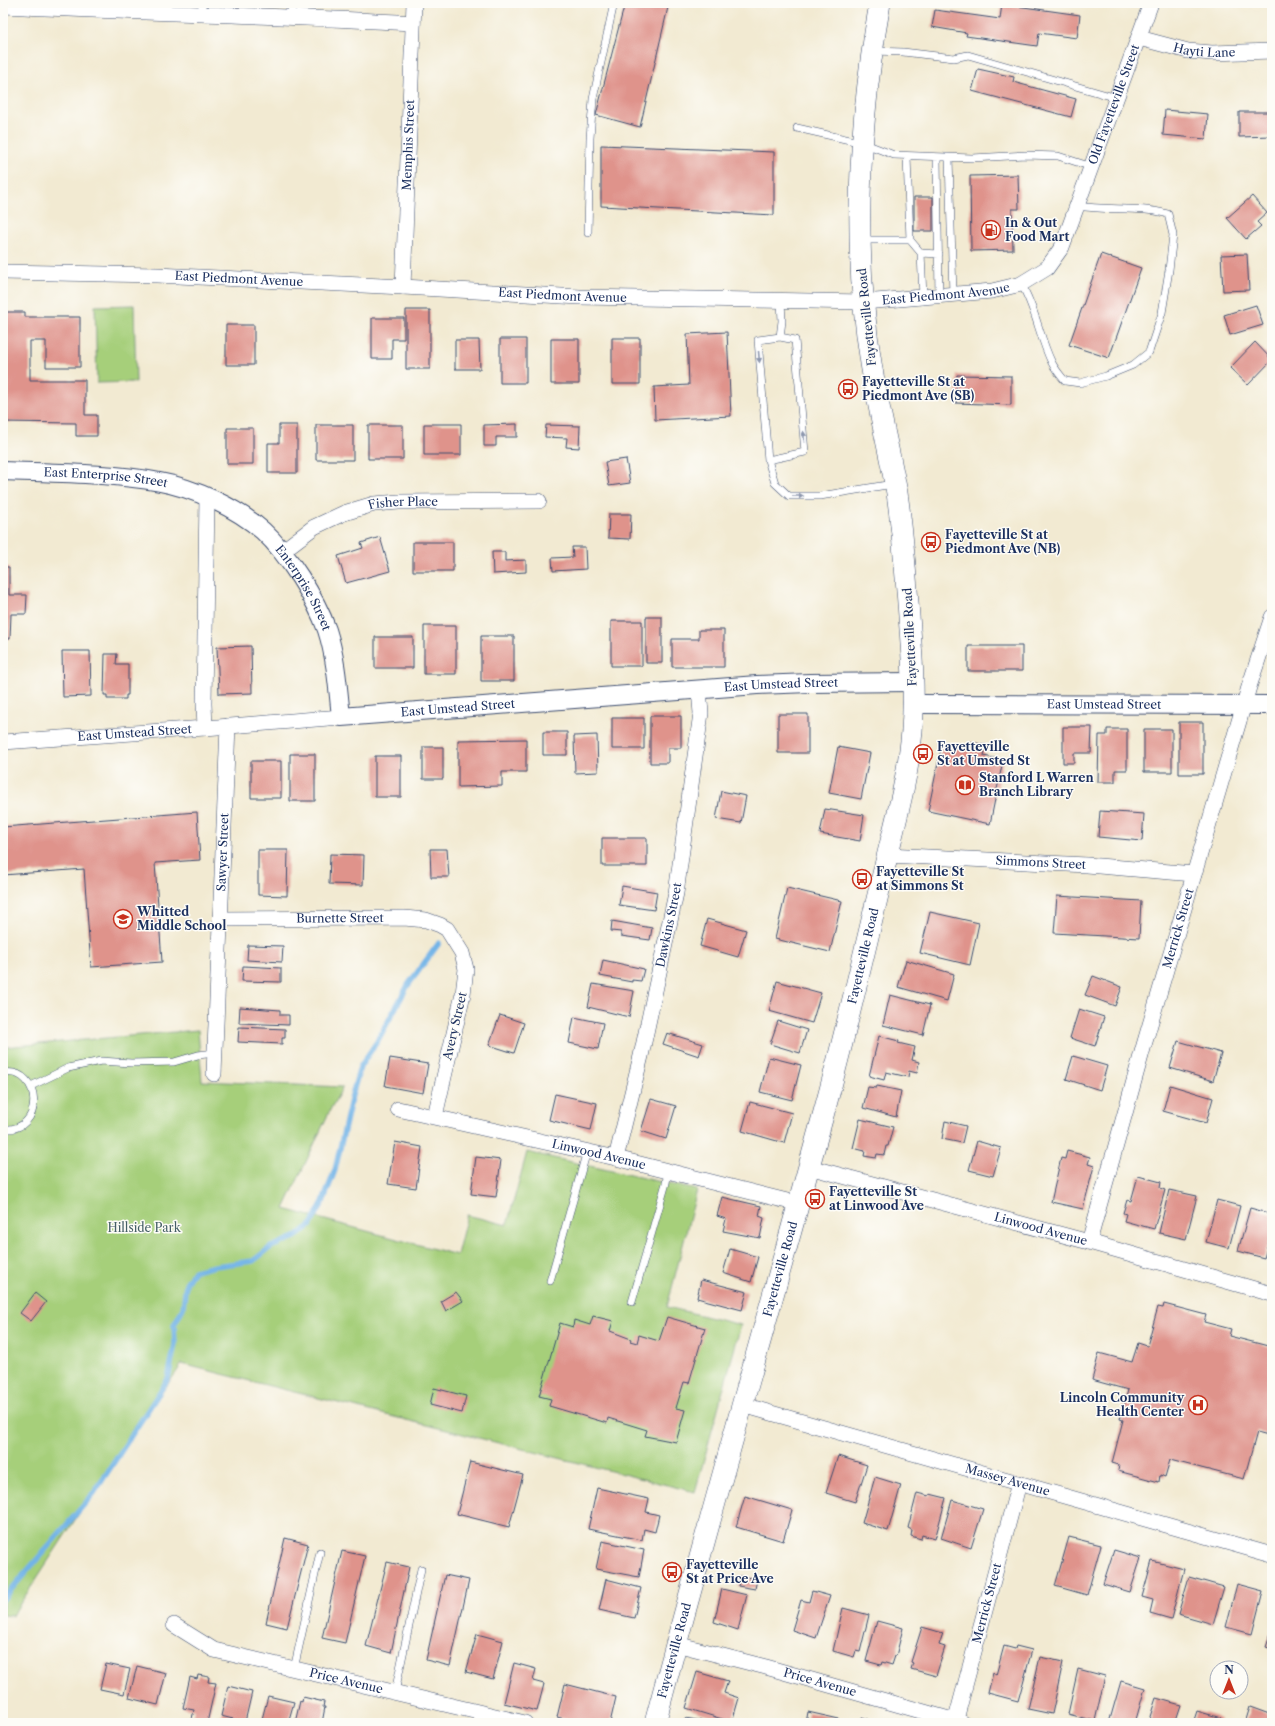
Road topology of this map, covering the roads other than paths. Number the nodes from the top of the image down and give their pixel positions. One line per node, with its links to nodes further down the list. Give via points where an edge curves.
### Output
1 (414, 3): 8 (street, Memphis Street)
2 (614, 3): 20 (lane, via 593,99)
3 (880, 3): 10 (main road, Fayetteville Road)
4 (1151, 3): 9 (street, Old Fayetteville Street)
5 (3, 6): 6 (street, via 106,12)
6 (202, 8): 7 (street)
7 (292, 9): 8 (street)
8 (413, 22): 27 (street, Memphis Street)
9 (1138, 38): 11 (street, Hayti Lane, via 1188,51); 12 (street, Old Fayetteville Street)
10 (872, 51): 12 (lane, via 954,58 968,55); 14 (main road, Fayetteville Road)
11 (1272, 51)
12 (1117, 98): 18 (street, Old Fayetteville Street)
13 (797, 128): 14 (lane)
14 (863, 143): 15 (lane, via 894,155); 21 (main road, Fayetteville Road)
15 (906, 156): 16 (lane); 22 (lane)
16 (937, 158): 17 (lane); 24 (lane)
17 (949, 158): 18 (lane, via 1058,156); 28 (lane)
18 (1092, 167): 19 (street, Old Fayetteville Street)
19 (1078, 206): 26 (street, East Piedmont Avenue, via 1062,247 1047,268); 26 (lane, via 1156,210 1168,214 1173,235 1169,270 1162,313 1149,352 1133,365 1106,376 1080,383 1065,381 1052,364 1030,299)
20 (588, 233)
21 (860, 240): 22 (lane); 31 (main road, Fayetteville Road)
22 (910, 240): 23 (lane)
23 (921, 253): 24 (lane); 29 (lane)
24 (939, 254): 28 (lane)
25 (3, 272): 27 (street, East Piedmont Avenue, via 157,275)
26 (1021, 284): 28 (street, East Piedmont Avenue, via 992,291)
27 (403, 287): 30 (street, East Piedmont Avenue, via 580,297)
28 (946, 296): 29 (street, East Piedmont Avenue)
29 (923, 297): 31 (street, East Piedmont Avenue)
30 (781, 301): 31 (street, East Piedmont Avenue); 32 (lane)
31 (864, 302): 35 (main road, Fayetteville Road, via 871,363)
32 (780, 337): 33 (lane, one-way to 33, via 758,340); 33 (lane, one-way to 32, via 805,452 795,340)
33 (768, 460): 35 (lane, one-way to 35, via 775,483 789,496 820,496)
34 (3, 471): 36 (street, East Enterprise Street, via 132,478 160,482)
35 (895, 484): 40 (main road, Fayetteville Road, via 904,546 912,646)
36 (207, 497): 38 (street, Enterprise Street, via 263,532); 47 (street)
37 (539, 501): 38 (street, Fisher Place, via 374,504 344,513 314,527)
38 (281, 552): 45 (street, Enterprise Street, via 321,615 335,666)
39 (1272, 617): 43 (street, Merrick Street)
40 (912, 682): 41 (street, East Umstead Street, via 810,683); 42 (main road, Fayetteville Road)
41 (699, 690): 45 (street, East Umstead Street); 61 (street, Dawkins Street, via 701,713 676,893 647,1033)
42 (912, 704): 43 (street, East Umstead Street); 49 (main road, Fayetteville Road, via 908,758)
43 (1244, 705): 44 (street, East Umstead Street); 50 (street, Merrick Street)
44 (1272, 705)
45 (341, 717): 46 (street, East Umstead Street)
46 (228, 726): 47 (street, East Umstead Street); 51 (street, Sawyer Street)
47 (205, 728): 48 (street, East Umstead Street)
48 (3, 742)
49 (887, 855): 50 (street, Simmons Street, via 1087,865); 62 (main road, Fayetteville Road, via 844,1036)
50 (1194, 874): 65 (street, Merrick Street)
51 (222, 919): 52 (street, Burnette Street, via 404,918 426,920 440,925); 53 (street, Sawyer Street)
52 (453, 938): 58 (street, Avery Street, via 462,953 466,969 463,994)
53 (215, 1053): 55 (street, Sawyer Street); 56 (lane, via 174,1062 102,1061 68,1068)
54 (3, 1073): 56 (lane, via 10,1072 23,1078)
55 (214, 1074)
56 (30, 1086): 59 (lane, via 34,1095 34,1107 29,1118 18,1127)
57 (398, 1108): 58 (street, Linwood Avenue)
58 (435, 1116): 60 (street, Linwood Avenue)
59 (3, 1129)
60 (587, 1151): 61 (street, Linwood Avenue); 66 (lane)
61 (616, 1158): 63 (street, Linwood Avenue)
62 (809, 1167): 64 (main road, Fayetteville Road); 65 (street, Linwood Avenue)
63 (668, 1170): 64 (street, Linwood Avenue); 68 (lane)
64 (799, 1204): 69 (main road, Fayetteville Road)
65 (1089, 1242): 67 (street, Linwood Avenue)
66 (550, 1281)
67 (1272, 1294)
68 (632, 1302)
69 (743, 1405): 70 (street, Massey Avenue); 75 (main road, Fayetteville Road)
70 (1019, 1483): 72 (street, Massey Avenue); 78 (street, Merrick Street)
71 (320, 1552): 76 (lane)
72 (1272, 1556)
73 (421, 1569): 77 (lane)
74 (174, 1625): 76 (street, Price Avenue, via 214,1650)
75 (676, 1644): 78 (street, Price Avenue); 80 (main road, Fayetteville Road)
76 (294, 1669): 77 (street, Price Avenue)
77 (394, 1692): 79 (street, Price Avenue)
78 (958, 1722)
79 (525, 1723)
80 (655, 1723)

